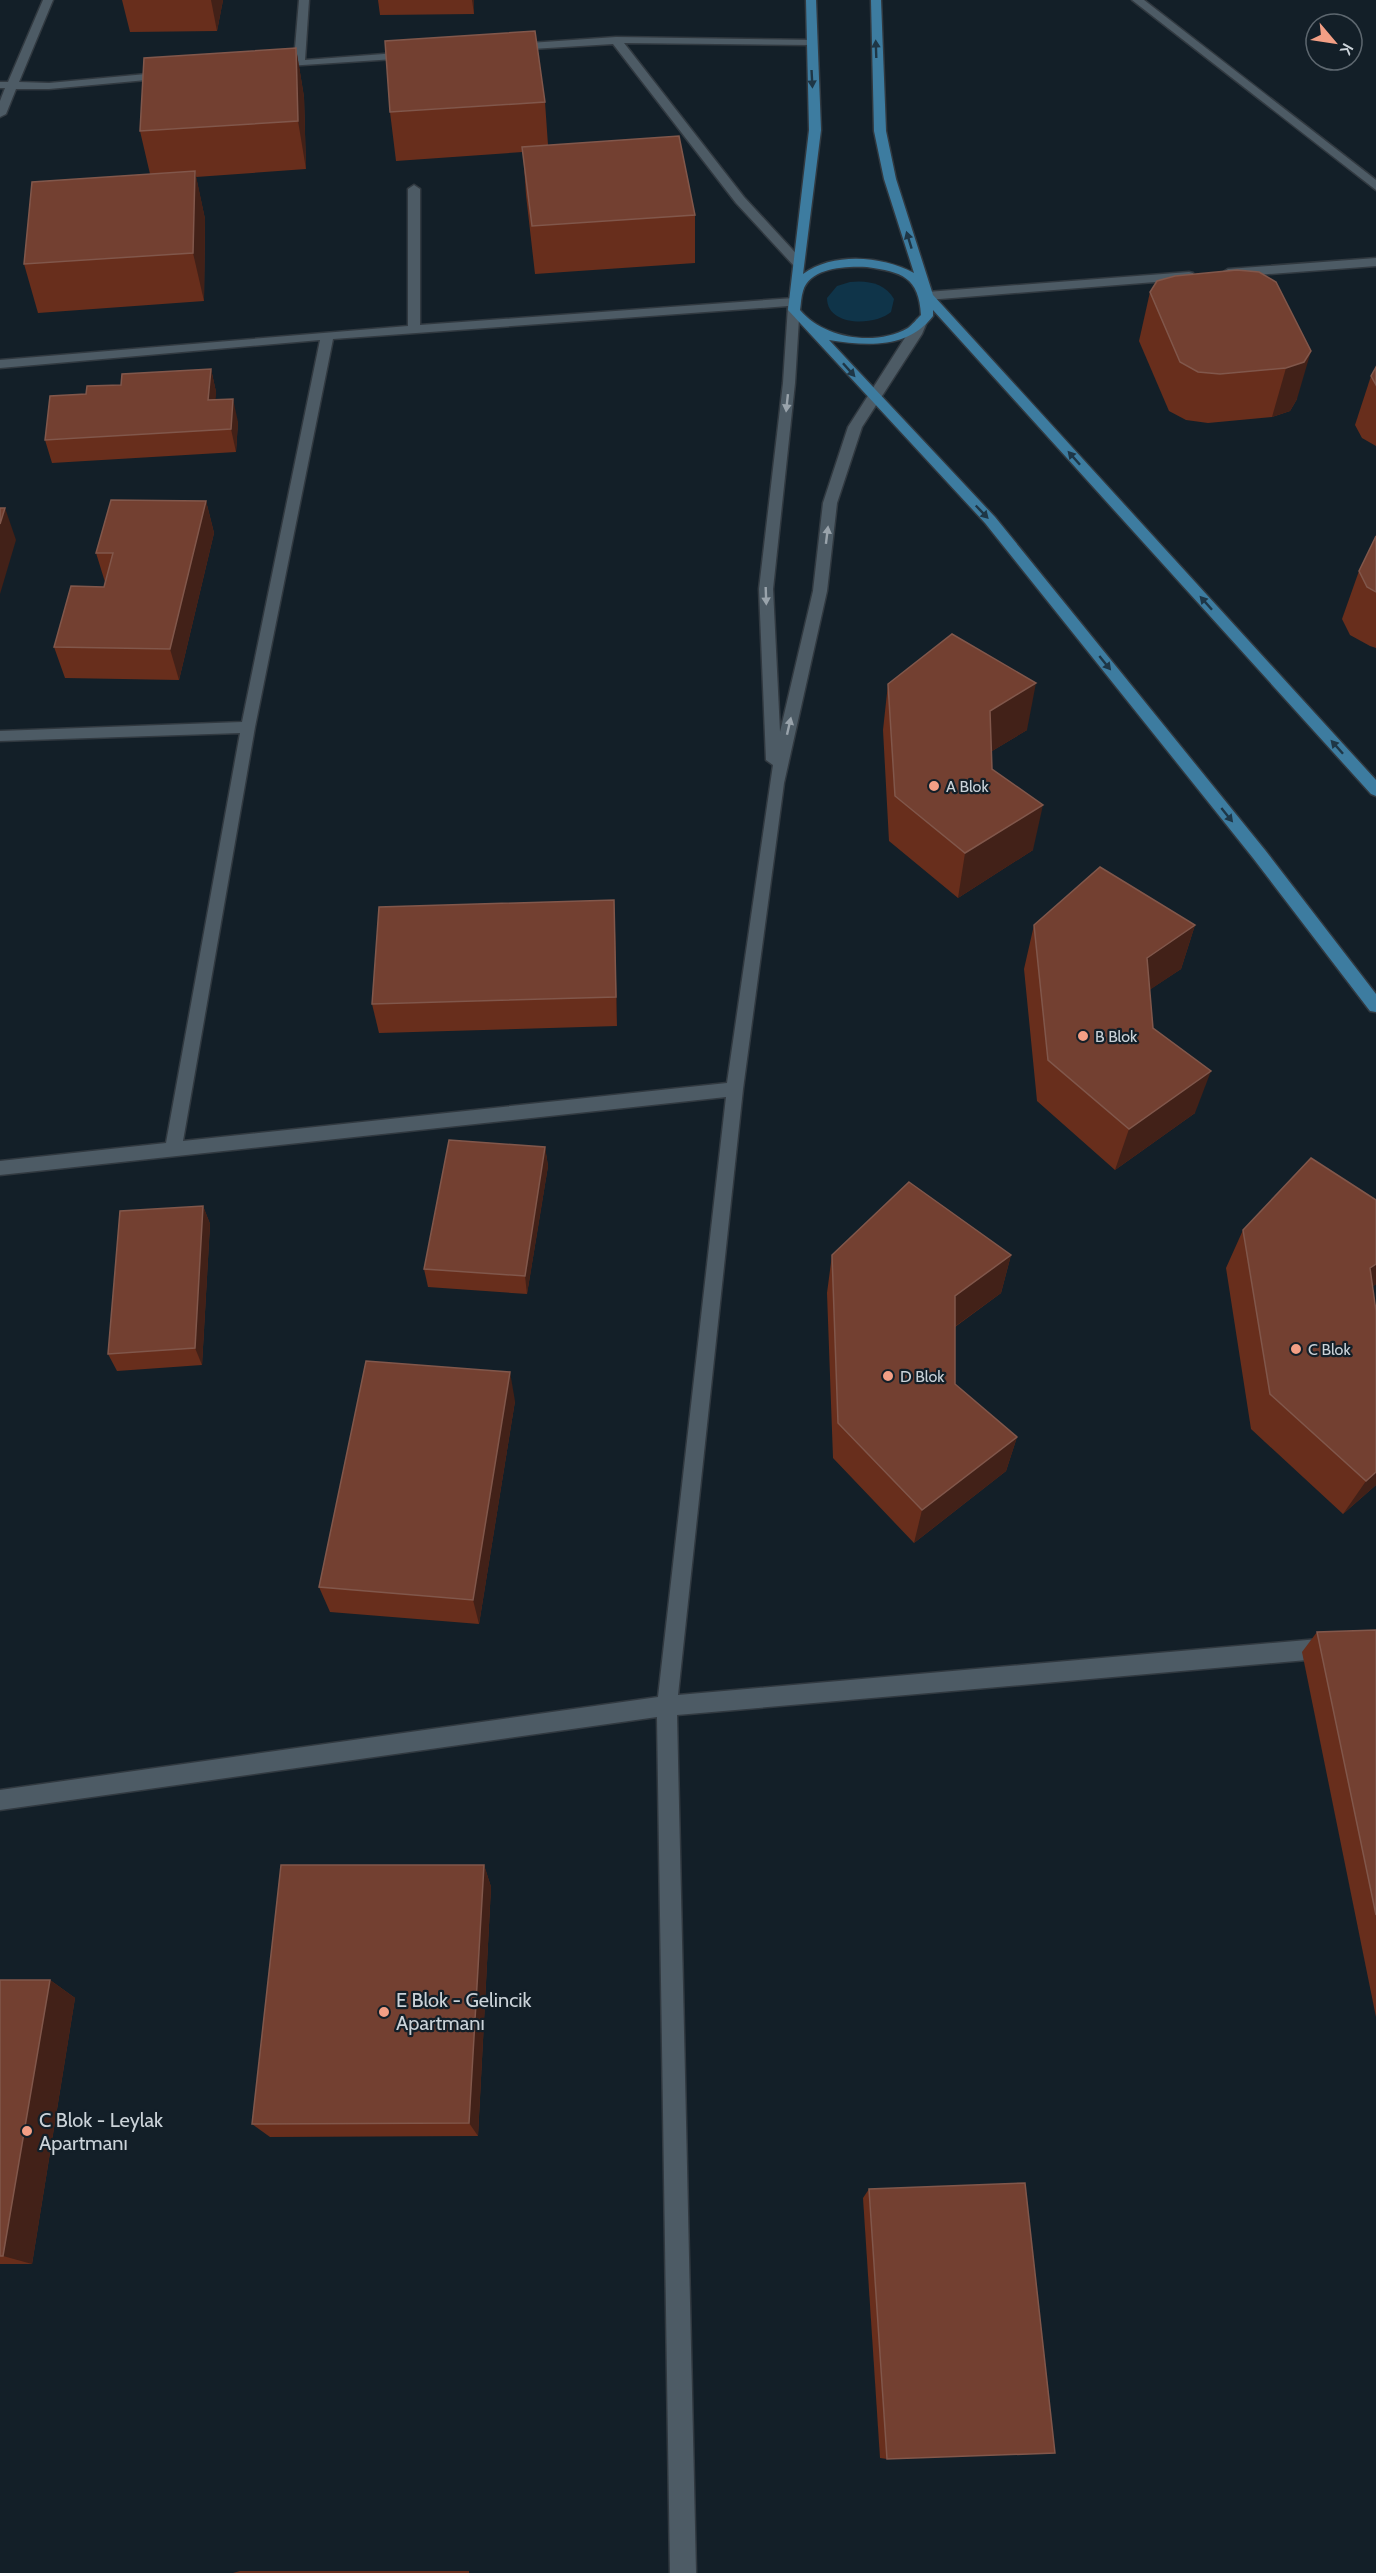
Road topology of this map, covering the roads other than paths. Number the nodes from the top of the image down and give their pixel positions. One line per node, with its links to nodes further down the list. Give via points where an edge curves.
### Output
1 (48, 0): 13 (street)
2 (304, 0): 10 (street)
3 (811, 0): 7 (main road)
4 (876, 0): 19 (main road, one-way to 4, via 880,131)
5 (1137, 0): 15 (street)
6 (616, 40): 7 (street); 8 (street); 18 (street, via 740,200)
7 (810, 42): 18 (main road, one-way to 18, via 815,130)
8 (499, 48)
9 (428, 53): 10 (street)
10 (299, 63): 11 (street)
11 (263, 66)
12 (180, 74): 13 (street, via 49,86)
13 (6, 85): 14 (street)
14 (0, 114)
15 (1376, 186)
16 (414, 189): 23 (street)
17 (1376, 261): 19 (street)
18 (799, 264): 20 (main road)
19 (927, 296): 20 (main road, via 906,274 881,265 853,262 815,272 806,278); 21 (main road); 30 (main road, one-way to 19)
20 (794, 298): 22 (main road, via 796,311); 23 (street); 29 (street, one-way to 29, via 789,383 766,589)
21 (921, 321): 22 (main road, via 903,334 876,341 847,341); 26 (street)
22 (809, 326): 26 (main road, one-way to 26)
23 (414, 330): 24 (street)
24 (327, 336): 25 (street); 27 (street)
25 (0, 364)
26 (874, 398): 29 (street, one-way to 26, via 820,591 830,503 855,427); 31 (main road, one-way to 31, via 990,520)
27 (248, 727): 28 (street); 33 (street)
28 (0, 736)
29 (776, 783): 32 (street)
30 (1376, 790)
31 (1376, 1006)
32 (735, 1089): 33 (street); 36 (street)
33 (173, 1150): 34 (street)
34 (0, 1168)
35 (1376, 1644): 36 (street)
36 (667, 1706): 37 (street); 38 (street)
37 (0, 1800)
38 (683, 2573)

